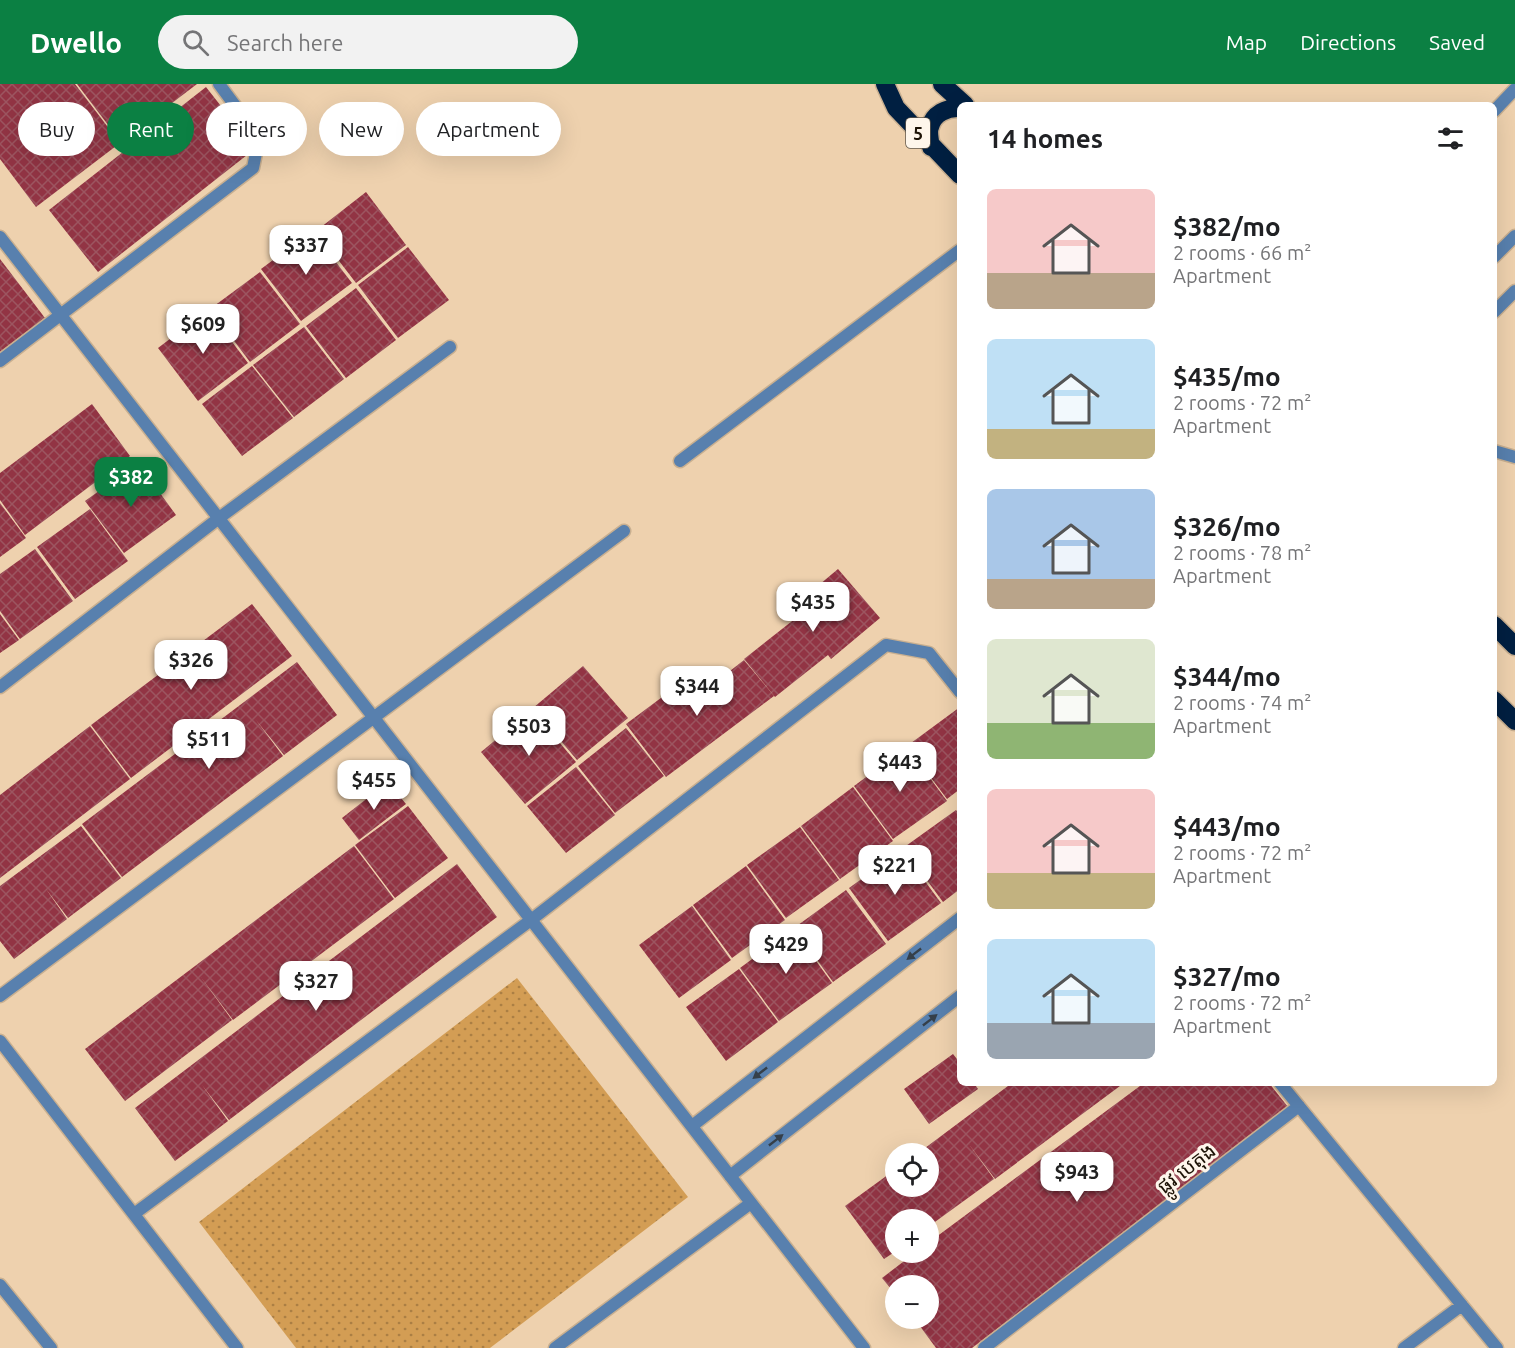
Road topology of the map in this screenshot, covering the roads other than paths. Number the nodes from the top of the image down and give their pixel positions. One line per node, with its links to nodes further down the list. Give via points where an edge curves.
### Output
1 (219, 84): 16 (street, via 259,138 254,168)
2 (885, 84): 8 (highway, 5, via 896,108)
3 (942, 84): 5 (highway)
4 (1515, 89): 7 (street)
5 (963, 102)
6 (957, 108): 8 (highway, via 939,113 930,127)
7 (1497, 108)
8 (931, 147): 9 (highway, 5)
9 (957, 172)
10 (1515, 236): 13 (street)
11 (0, 237): 16 (street)
12 (957, 252): 21 (street)
13 (1497, 253)
14 (1515, 291): 15 (street)
15 (1497, 309)
16 (60, 315): 18 (street); 22 (street)
17 (450, 346): 22 (street)
18 (0, 361)
19 (1497, 452): 20 (street)
20 (1515, 457)
21 (680, 461)
22 (219, 518): 26 (street); 29 (street)
23 (624, 531): 29 (street)
24 (1497, 628): 25 (highway)
25 (1515, 646)
26 (0, 687)
27 (957, 688): 31 (street, via 928,653 886,645)
28 (1497, 703): 30 (highway)
29 (374, 717): 31 (street); 33 (street)
30 (1515, 721)
31 (531, 920): 38 (street); 41 (street)
32 (957, 920): 38 (street, one-way to 38)
33 (0, 996)
34 (957, 998): 39 (street, one-way to 34)
35 (0, 1041): 41 (street)
36 (1282, 1086): 37 (street)
37 (1299, 1106): 43 (street); 48 (street, ផ្លូវ បេតុង)
38 (692, 1126): 39 (street)
39 (730, 1176): 40 (street)
40 (751, 1203): 46 (street); 47 (street)
41 (134, 1214): 45 (street)
42 (0, 1285): 44 (street)
43 (1462, 1305): 49 (street); 50 (street)
44 (51, 1348)
45 (237, 1348)
46 (555, 1348)
47 (864, 1348)
48 (984, 1348)
49 (1404, 1348)
50 (1497, 1348)

